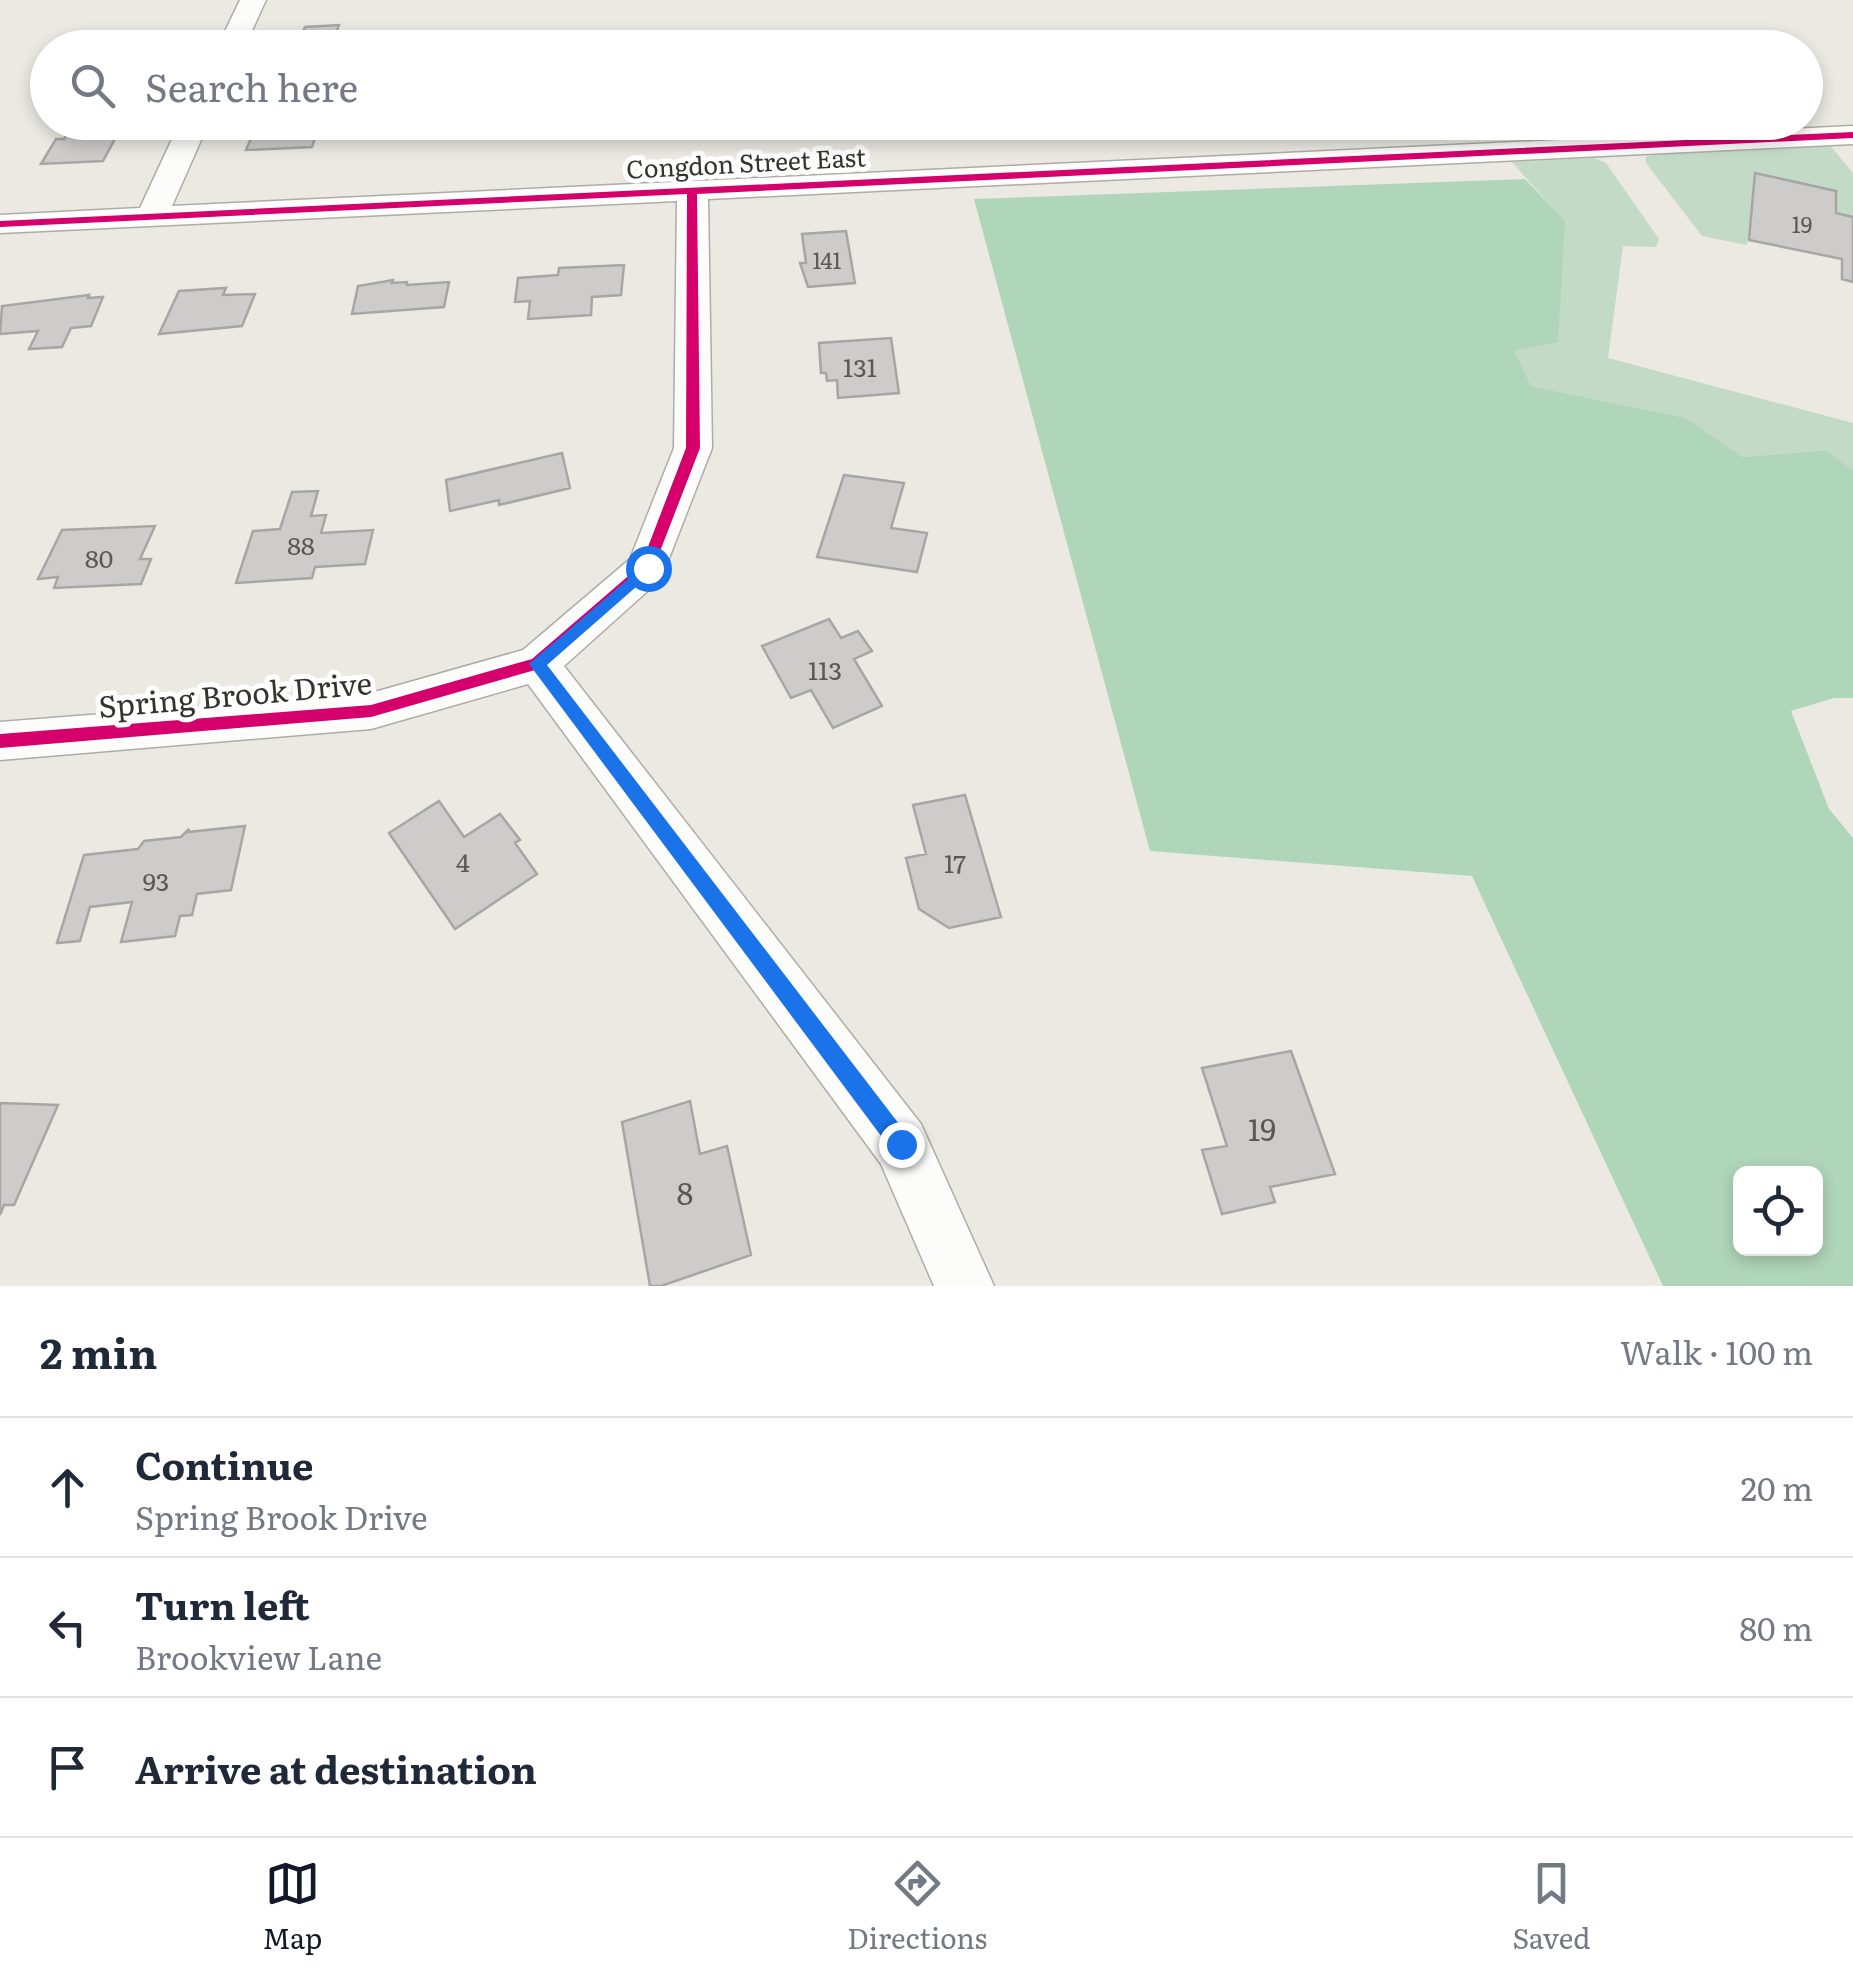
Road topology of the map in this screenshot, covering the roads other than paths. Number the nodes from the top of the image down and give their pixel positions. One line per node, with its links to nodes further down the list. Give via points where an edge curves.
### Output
1 (252, 0): 2 (street)
2 (238, 30)
3 (1853, 135): 4 (street, Congdon Street East)
4 (1823, 136)
5 (187, 140): 8 (street)
6 (1746, 140): 7 (street, Congdon Street East)
7 (692, 189): 8 (street, Congdon Street East); 10 (street, Spring Brook Drive, via 692,448 648,568)
8 (152, 216): 9 (street, Congdon Street East)
9 (0, 224)
10 (537, 664): 11 (street, Spring Brook Drive, via 371,711); 12 (street, via 901,1144)
11 (0, 741)
12 (964, 1286)

